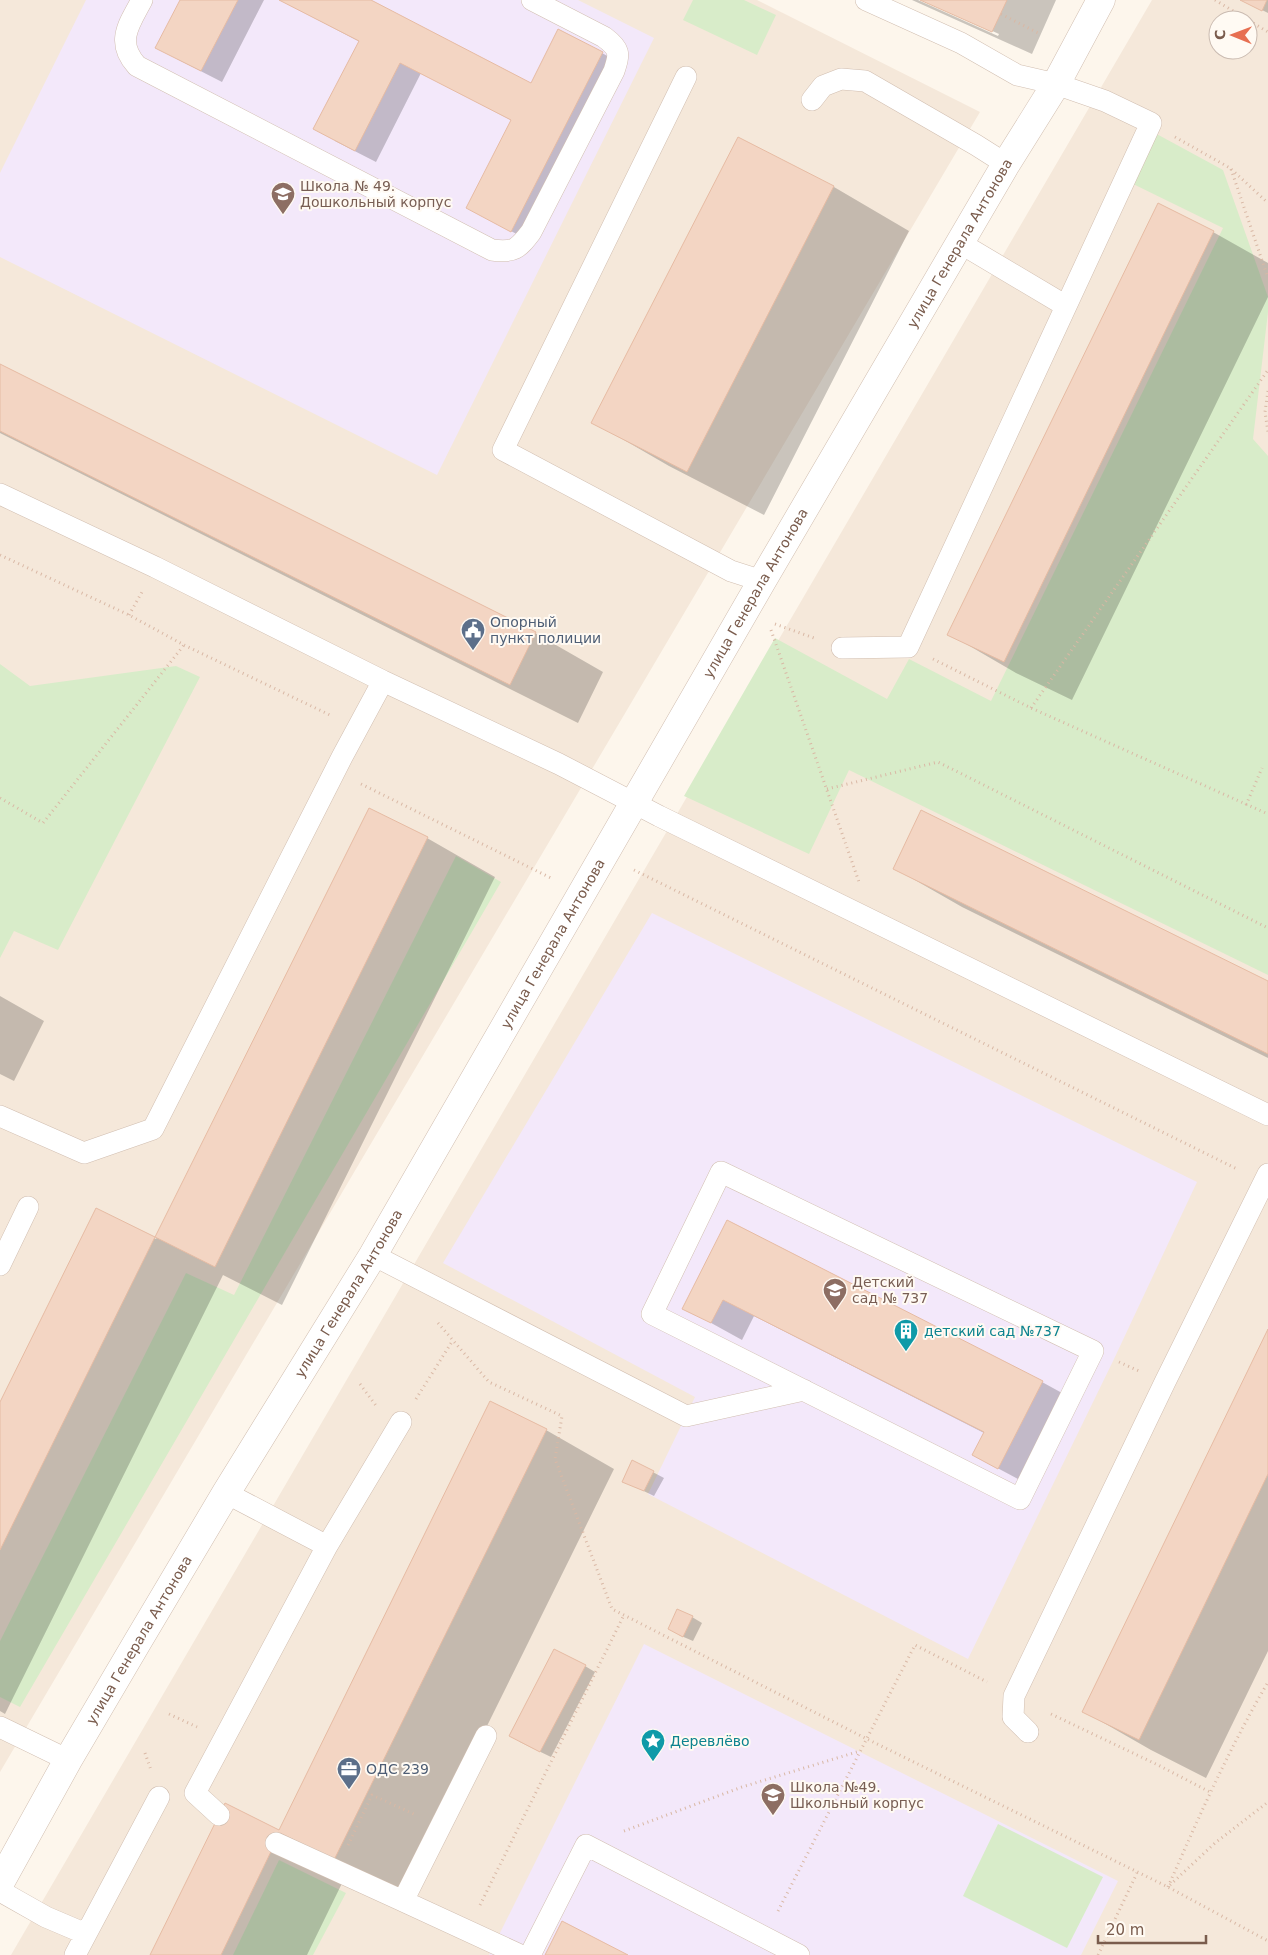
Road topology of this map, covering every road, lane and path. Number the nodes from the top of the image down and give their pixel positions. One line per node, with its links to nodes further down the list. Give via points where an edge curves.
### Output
1 (142, 0): 2 (lane, via 124,42 137,66 492,250 507,252 520,246 531,232 619,56 615,46 604,38)
2 (532, 0)
3 (866, 0): 10 (lane, via 961,43 1017,75)
4 (1100, 0): 10 (street, улица Генерала Антонова)
5 (1215, 0): 7 (path)
6 (1000, 14): 8 (path)
7 (1268, 32)
8 (1040, 34)
9 (686, 77): 24 (lane, via 503,450 731,571)
10 (1056, 84): 12 (lane, via 1105,101); 13 (street, улица Генерала Антонова)
11 (812, 100): 13 (lane, via 823,86 841,79 865,80)
12 (1151, 123): 14 (path); 18 (lane)
13 (1006, 164): 16 (street, улица Генерала Антонова)
14 (1230, 168): 15 (path); 17 (path)
15 (1268, 203)
16 (960, 243): 18 (lane); 24 (street, улица Генерала Антонова)
17 (1268, 278)
18 (1066, 306): 26 (lane)
19 (1268, 370): 29 (path)
20 (1268, 391): 21 (path, via 1265,412)
21 (1268, 432)
22 (0, 494): 28 (lane)
23 (0, 555): 25 (path)
24 (762, 581): 35 (street, улица Генерала Антонова)
25 (184, 645): 30 (path); 34 (path, via 43,824)
26 (908, 647): 27 (lane); 29 (path)
27 (842, 648): 33 (path, via 768,622)
28 (384, 681): 30 (lane); 35 (lane)
29 (1031, 708): 36 (path)
30 (358, 728): 32 (lane)
31 (1262, 768): 36 (path)
32 (335, 772): 39 (path); 43 (lane, via 153,1129 84,1153)
33 (826, 789): 40 (path); 41 (path, via 938,762)
34 (0, 798)
35 (636, 802): 42 (lane); 46 (street, улица Генерала Антонова)
36 (1246, 805): 37 (path)
37 (1268, 814)
38 (631, 868): 44 (path)
39 (551, 878)
40 (861, 887)
41 (1268, 928)
42 (1268, 1115)
43 (0, 1116)
44 (1266, 1178): 56 (lane)
45 (28, 1207): 47 (lane)
46 (374, 1255): 50 (lane, via 686,1416); 52 (street, улица Генерала Антонова)
47 (0, 1264)
48 (435, 1319): 49 (path)
49 (453, 1340): 51 (path); 54 (path, via 489,1382 562,1416 555,1459 612,1609)
50 (804, 1390): 50 (lane, via 1020,1499 1093,1351 722,1172 652,1314)
51 (401, 1422): 53 (lane)
52 (226, 1493): 53 (lane); 62 (street, улица Генерала Антонова)
53 (327, 1546): 66 (lane, via 195,1793)
54 (624, 1615): 60 (path); 76 (path)
55 (1268, 1682): 63 (path)
56 (1014, 1696): 58 (lane, via 1013,1718); 60 (path, via 915,1645); 63 (path)
57 (0, 1727): 62 (lane)
58 (1028, 1732)
59 (486, 1736): 67 (lane)
60 (867, 1738): 61 (path); 71 (path)
61 (860, 1751): 69 (path, via 742,1787); 78 (path)
62 (68, 1760): 72 (street, улица Генерала Антонова)
63 (1210, 1792): 73 (path)
64 (159, 1797): 77 (lane)
65 (1268, 1802): 73 (path)
66 (219, 1815)
67 (440, 1826): 70 (path, via 372,1795); 75 (lane)
68 (276, 1843): 70 (lane)
69 (586, 1845): 78 (lane); 82 (lane)
70 (336, 1871): 75 (lane)
71 (1138, 1873): 73 (path); 84 (path)
72 (0, 1883)
73 (1168, 1887): 79 (path)
74 (0, 1891): 77 (lane, via 46,1918)
75 (403, 1901): 76 (lane)
76 (468, 1931): 81 (lane)
77 (86, 1934): 80 (lane)
78 (765, 1937): 83 (lane)
79 (1268, 1941)
80 (75, 1955)
81 (520, 1955)
82 (530, 1955)
83 (800, 1955)
84 (1098, 1955)

